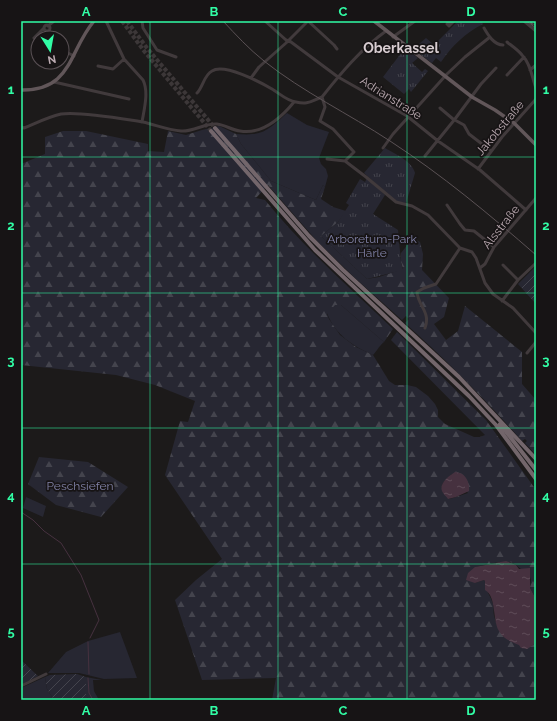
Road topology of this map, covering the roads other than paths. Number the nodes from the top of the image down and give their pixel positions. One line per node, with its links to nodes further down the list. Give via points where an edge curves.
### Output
1 (54, 21): 13 (street)
2 (94, 21): 23 (main road)
3 (106, 21): 26 (street)
4 (142, 21): 24 (street, via 143,28 157,50)
5 (265, 21): 18 (street, Adrianstraße)
6 (308, 21): 18 (street); 21 (street)
7 (374, 21): 14 (main road)
8 (415, 21): 16 (street)
9 (450, 21): 10 (street, via 447,24 449,26)
10 (454, 21)
11 (524, 21): 15 (street)
12 (484, 28): 17 (street)
13 (42, 30)
14 (386, 31): 16 (main road); 33 (street, via 365,48)
15 (536, 31)
16 (393, 37): 32 (main road)
17 (490, 38): 20 (street); 32 (street)
18 (288, 41): 33 (street, Adrianstraße); 34 (street)
19 (507, 42): 25 (street)
20 (503, 45)
21 (337, 49)
22 (70, 54): 23 (street)
23 (74, 56): 35 (main road, via 64,73)
24 (176, 57)
25 (524, 57): 30 (street); 31 (street)
26 (124, 59): 28 (street, via 113,70); 47 (street, via 145,84)
27 (536, 64): 30 (street)
28 (98, 66)
29 (496, 68): 40 (street, via 480,84)
30 (530, 70): 36 (street)
31 (507, 74)
32 (446, 76): 40 (main road); 45 (street)
33 (338, 77): 39 (street); 45 (street, Adrianstraße)
34 (251, 78): 38 (street, via 220,69 214,70 207,75); 43 (street)
35 (54, 82): 37 (main road, via 40,89); 41 (street)
36 (536, 88)
37 (21, 90)
38 (197, 93)
39 (322, 97): 43 (street, via 307,104); 58 (street, via 325,107 320,121 333,129 354,152)
40 (472, 97): 46 (street); 48 (main road)
41 (129, 99)
42 (536, 99): 48 (street, Jakobstraße)
43 (294, 102): 47 (street, via 268,127 253,131 214,124 183,131)
44 (440, 108): 46 (street)
45 (409, 118): 52 (street, Adrianstraße); 54 (street)
46 (456, 119): 52 (street); 55 (street, via 464,125 469,134)
47 (142, 122): 49 (street, via 70,114 54,116)
48 (514, 123): 53 (main road); 55 (street, Jakobstraße)
49 (22, 128)
50 (215, 128): 74 (highway, via 309,236)
51 (211, 132): 77 (highway, via 315,250 456,381 496,425)
52 (438, 140): 56 (street); 59 (street, Adrianstraße)
53 (536, 145)
54 (383, 148)
55 (491, 151): 59 (street, Jakobstraße)
56 (426, 156)
57 (327, 159): 58 (street)
58 (345, 161): 64 (street, via 396,202 412,206 428,215)
59 (478, 169): 62 (street, Adrianstraße)
60 (536, 198): 62 (street, Alsstraße)
61 (447, 205): 63 (street, via 465,230 474,231)
62 (526, 210): 63 (street, Alsstraße)
63 (494, 247): 67 (street, Alsstraße)
64 (460, 248): 67 (street, via 472,252); 70 (street, via 436,284 417,292 426,314)
65 (536, 263): 68 (street)
66 (503, 265): 68 (street)
67 (480, 268): 69 (street, via 487,286)
68 (518, 280): 69 (street)
69 (502, 301): 71 (street, via 518,313)
70 (425, 328)
71 (536, 333)
72 (536, 342): 73 (street)
73 (527, 352)
74 (481, 400): 75 (highway); 76 (highway)
75 (536, 460)
76 (536, 470)
77 (536, 479)
78 (46, 674): 79 (street)
79 (21, 686)

